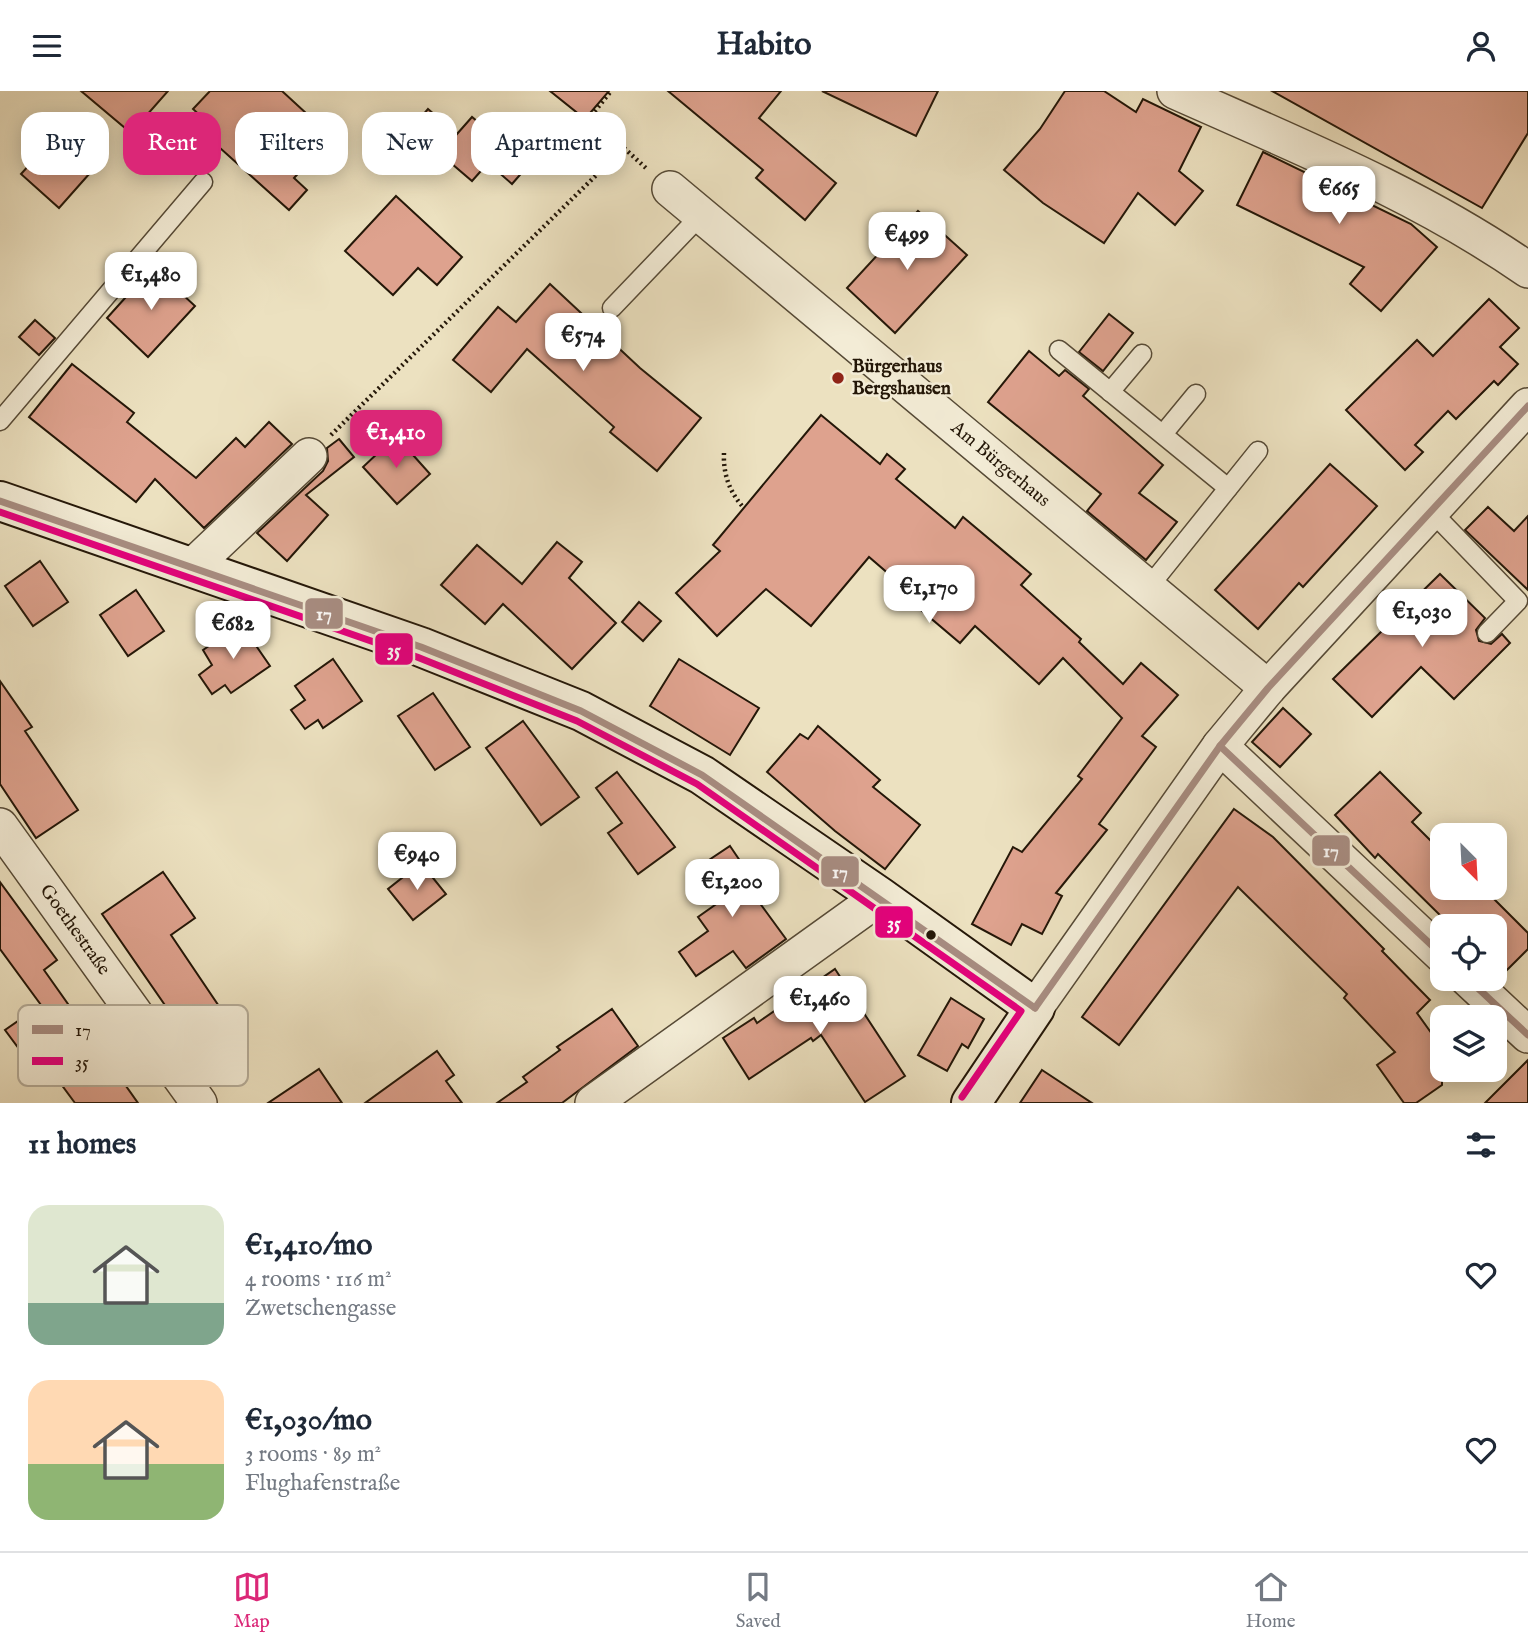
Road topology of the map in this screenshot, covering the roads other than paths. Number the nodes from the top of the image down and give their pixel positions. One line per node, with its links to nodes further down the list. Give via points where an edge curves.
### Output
1 (1175, 91): 5 (street, via 1395,189 1475,233)
2 (203, 182): 12 (lane)
3 (670, 189): 4 (street, Am Bürgerhaus)
4 (701, 215): 6 (lane); 20 (street, Am Bürgerhaus)
5 (1528, 270)
6 (612, 308)
7 (1059, 350): 9 (lane)
8 (1142, 353): 9 (lane)
9 (1110, 392): 13 (lane)
10 (1196, 394): 13 (lane)
11 (1528, 406): 18 (street)
12 (0, 421)
13 (1163, 434): 16 (lane)
14 (1258, 451): 16 (lane)
15 (309, 456): 19 (street)
16 (1228, 488): 20 (lane)
17 (0, 501): 19 (street)
18 (1431, 511): 21 (lane, via 1518,601); 22 (street)
19 (192, 567): 25 (street, via 421,647 580,711 702,775)
20 (1148, 588): 22 (street, Am Bürgerhaus)
21 (1487, 633)
22 (1268, 688): 23 (street)
23 (1220, 746): 26 (street); 29 (street)
24 (0, 826): 28 (street, Goethestraße)
25 (880, 897): 29 (street); 33 (street)
26 (1430, 944)
27 (1481, 991): 30 (street)
28 (129, 1005)
29 (1035, 1007): 34 (street)
30 (1528, 1035)
31 (187, 1086): 32 (street, Goethestraße)
32 (199, 1103)
33 (593, 1103)
34 (971, 1103)

